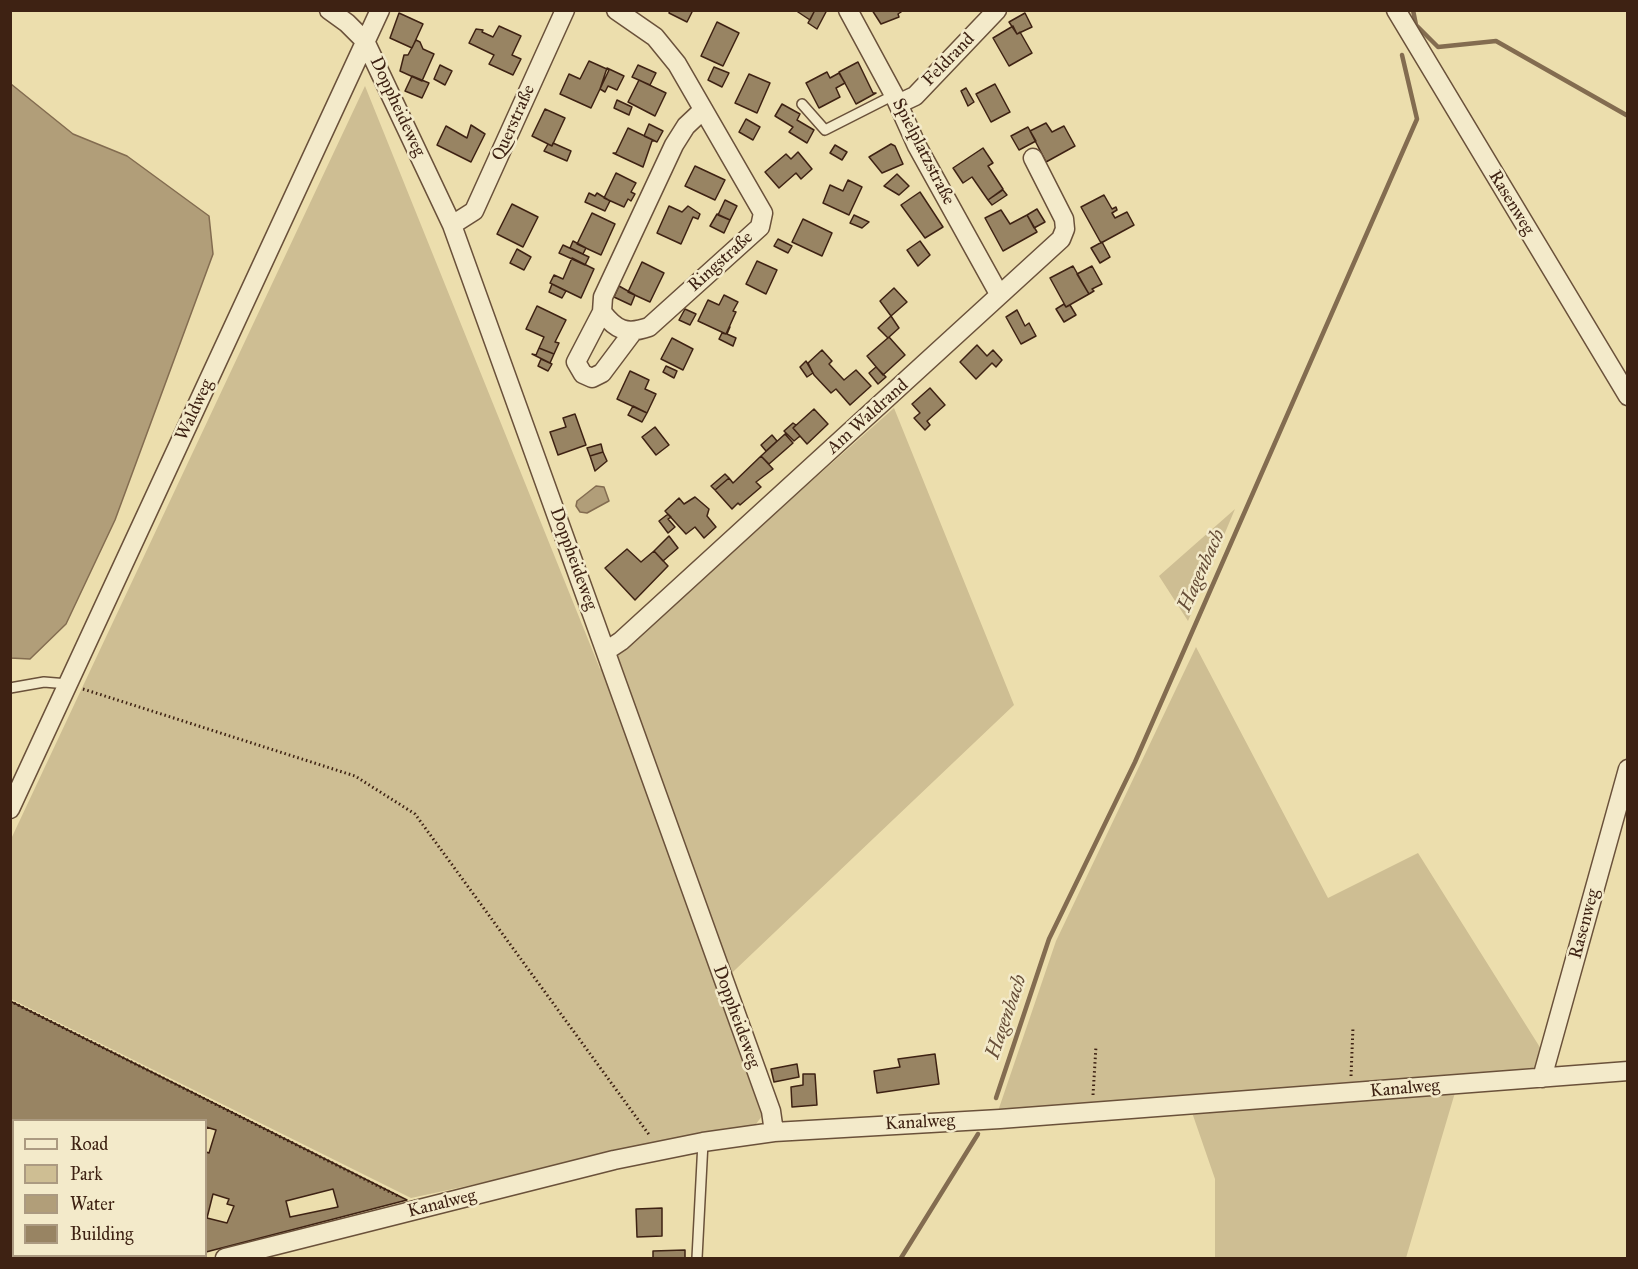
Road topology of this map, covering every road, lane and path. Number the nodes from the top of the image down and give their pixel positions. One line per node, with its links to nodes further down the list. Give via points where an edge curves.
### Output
1 (329, 10): 8 (street, Doppheideweg)
2 (380, 10): 8 (street, Waldweg)
3 (565, 10): 13 (street, Querstraße, via 474,211)
4 (616, 10): 11 (street, Ringstraße, via 655,37 677,64)
5 (848, 10): 9 (street, Spielplatzstraße)
6 (997, 10): 9 (street, Feldrand, via 915,96)
7 (1397, 12): 17 (street, Rasenweg)
8 (365, 41): 13 (street, Doppheideweg); 19 (street, Waldweg)
9 (896, 99): 10 (lane, via 825,130); 14 (street, Spielplatzstraße, via 917,146)
10 (802, 104)
11 (703, 110): 15 (street, Ringstraße, via 674,145 603,297); 16 (street, Ringstraße, via 763,213 760,227 649,327)
12 (1033, 158): 14 (street, Am Waldrand, via 1064,219 1065,229 1061,239)
13 (452, 225): 18 (street, Doppheideweg)
14 (999, 294): 18 (street, Am Waldrand)
15 (602, 312): 16 (street, via 614,327); 16 (street, Ringstraße, via 576,362 583,374 592,378 602,374)
16 (632, 333)
17 (1628, 396)
18 (606, 651): 30 (street, Doppheideweg, via 771,1111)
19 (68, 684): 20 (lane, via 44,682); 22 (street, Waldweg); 32 (path, via 355,776 415,814 647,1130)
20 (10, 688)
21 (1628, 769): 27 (street, Rasenweg)
22 (10, 809)
23 (10, 1001): 33 (path)
24 (1353, 1027): 28 (path)
25 (1096, 1046): 29 (path)
26 (1628, 1071): 27 (street, Kanalweg)
27 (1542, 1078): 28 (street, Kanalweg)
28 (1350, 1093): 29 (street, Kanalweg)
29 (1091, 1112): 30 (street, Kanalweg)
30 (774, 1132): 31 (street, Kanalweg)
31 (703, 1142): 32 (street, Kanalweg); 35 (lane)
32 (655, 1152): 33 (street, Kanalweg)
33 (423, 1209): 34 (street, Kanalweg)
34 (225, 1258)
35 (697, 1258)

